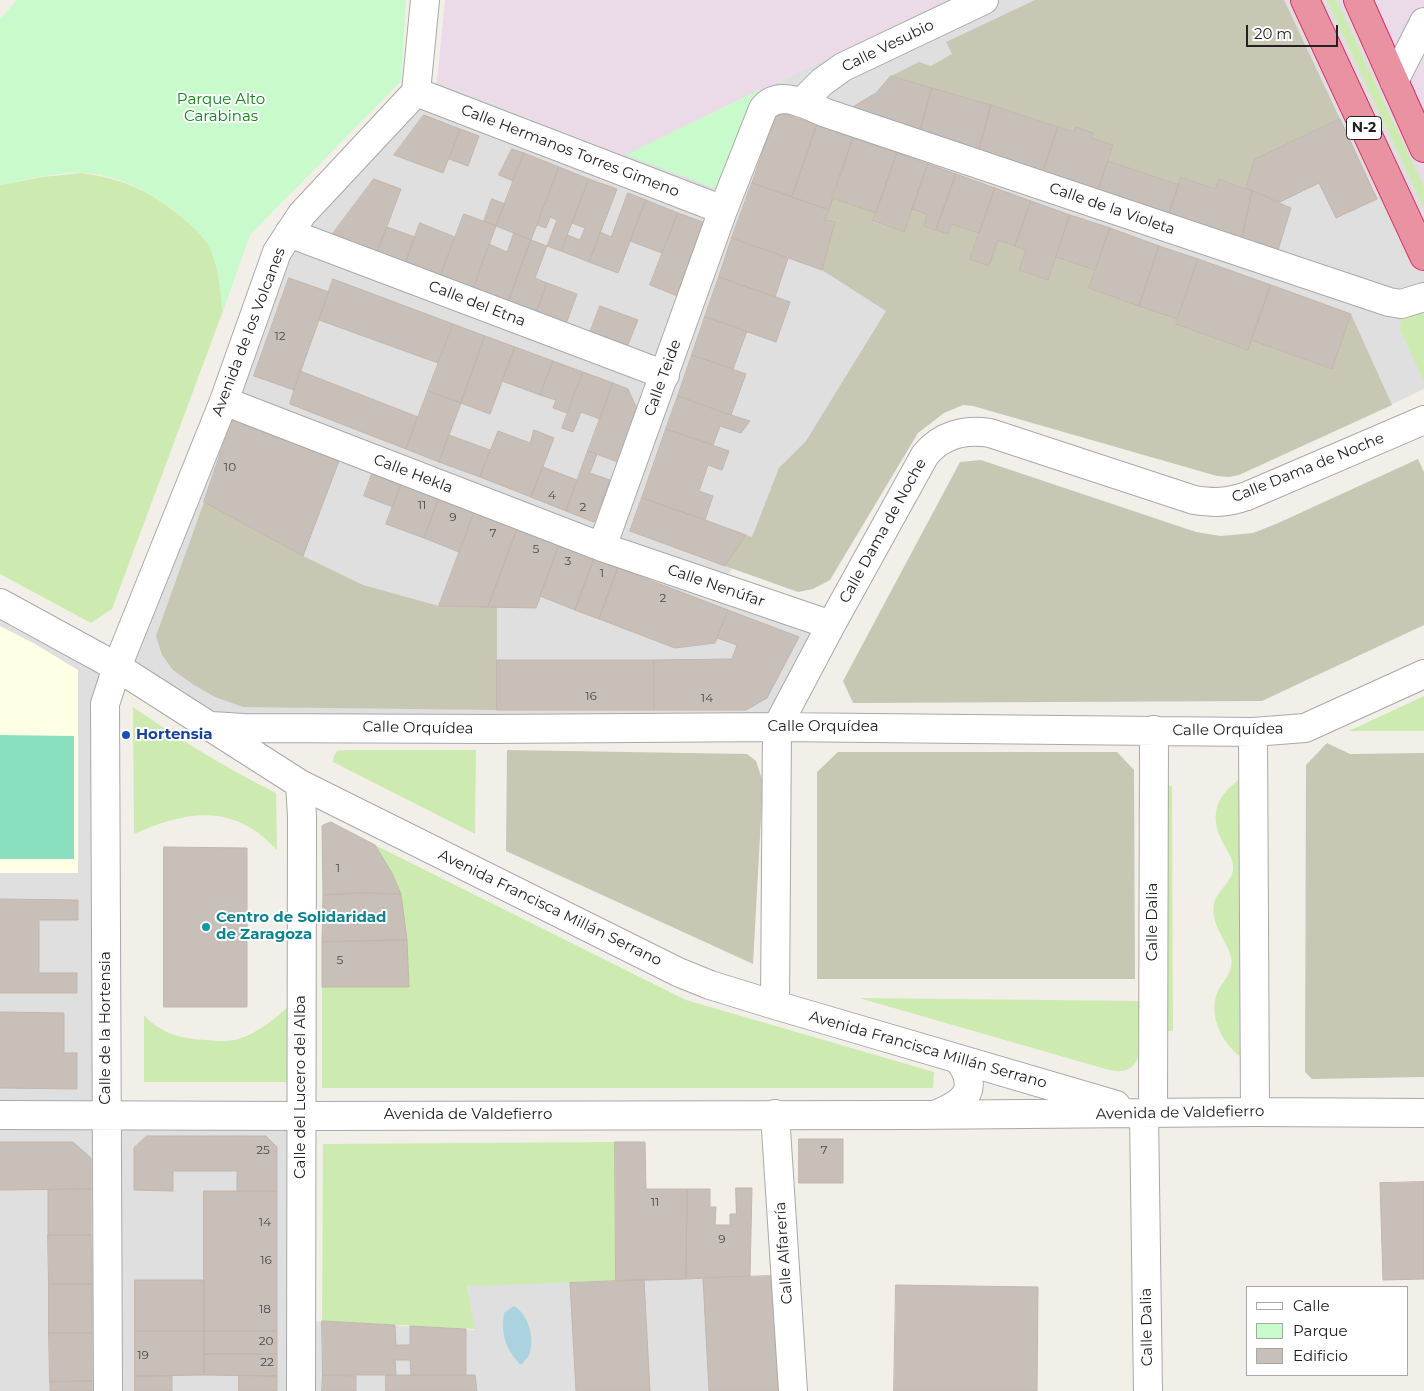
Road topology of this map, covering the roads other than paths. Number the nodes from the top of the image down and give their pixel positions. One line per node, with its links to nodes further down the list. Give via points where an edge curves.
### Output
1 (425, 0): 7 (street)
2 (984, 0): 8 (street, Calle Vesubio, via 843,67)
3 (1305, 0): 12 (highway, N-2)
4 (1358, 0): 6 (highway)
5 (1424, 22): 6 (street)
6 (1394, 81): 9 (highway)
7 (416, 92): 10 (street, Calle Hermanos Torres Gimeno); 11 (street, Avenida de los Volcanes, via 302,214)
8 (801, 103): 10 (street, Calle de la Violeta, via 781,98 763,109); 13 (street, Calle de la Violeta, via 1390,302 1401,304)
9 (1424, 148)
10 (723, 210): 14 (street, Calle Teide)
11 (289, 233): 14 (street, Calle del Etna); 15 (street, Avenida de los Volcanes, via 277,252)
12 (1424, 256)
13 (1424, 297)
14 (664, 375): 17 (street, Calle Teide)
15 (224, 401): 17 (street, Calle Hekla); 20 (street, Avenida de los Volcanes)
16 (1424, 420): 19 (street, Calle Dama de Noche, via 1247,496 1215,503 1194,500 990,433 956,434 932,446 925,455)
17 (602, 547): 19 (street, Calle Nenúfar)
18 (0, 603): 20 (street, Avenida Francisca Millán Serrano)
19 (831, 625): 23 (street, Calle Dama de Noche)
20 (117, 667): 22 (street, Avenida Francisca Millán Serrano); 32 (street, Calle de la Hortensia, via 104,704)
21 (1424, 674): 25 (street, Calle Orquídea, via 1305,728)
22 (210, 726): 23 (street, Calle Orquídea, via 492,730); 26 (street, Avenida Francisca Millán Serrano)
23 (777, 727): 24 (street, Calle Orquídea); 27 (street, Calle Dama de Noche)
24 (1154, 730): 25 (street, Calle Orquídea); 30 (street, Calle Dalia)
25 (1253, 732): 29 (street)
26 (300, 784): 27 (street, Avenida Francisca Millán Serrano, via 678,972); 36 (street, Calle del Lucero del Alba)
27 (776, 1005): 28 (street, Avenida Francisca Millán Serrano)
28 (956, 1058): 30 (street, Avenida Francisca Millán Serrano); 35 (street, Avenida de Valdefierro, via 968,1078 969,1088 961,1102)
29 (1255, 1112): 30 (street, Avenida de Valdefierro); 31 (street, Avenida de Valdefierro)
30 (1148, 1113): 35 (street, Avenida de Valdefierro); 40 (street, Calle Dalia)
31 (1424, 1113)
32 (106, 1114): 34 (street, Avenida de Valdefierro); 36 (street, Avenida de Valdefierro); 37 (street, Calle de la Hortensia)
33 (775, 1114): 35 (street, Avenida de Valdefierro); 36 (street, Avenida de Valdefierro); 39 (street, Calle Alfarería)
34 (0, 1115)
35 (935, 1115)
36 (301, 1116): 38 (street, Calle del Lucero del Alba)
37 (108, 1391)
38 (301, 1391)
39 (793, 1391)
40 (1148, 1391)

